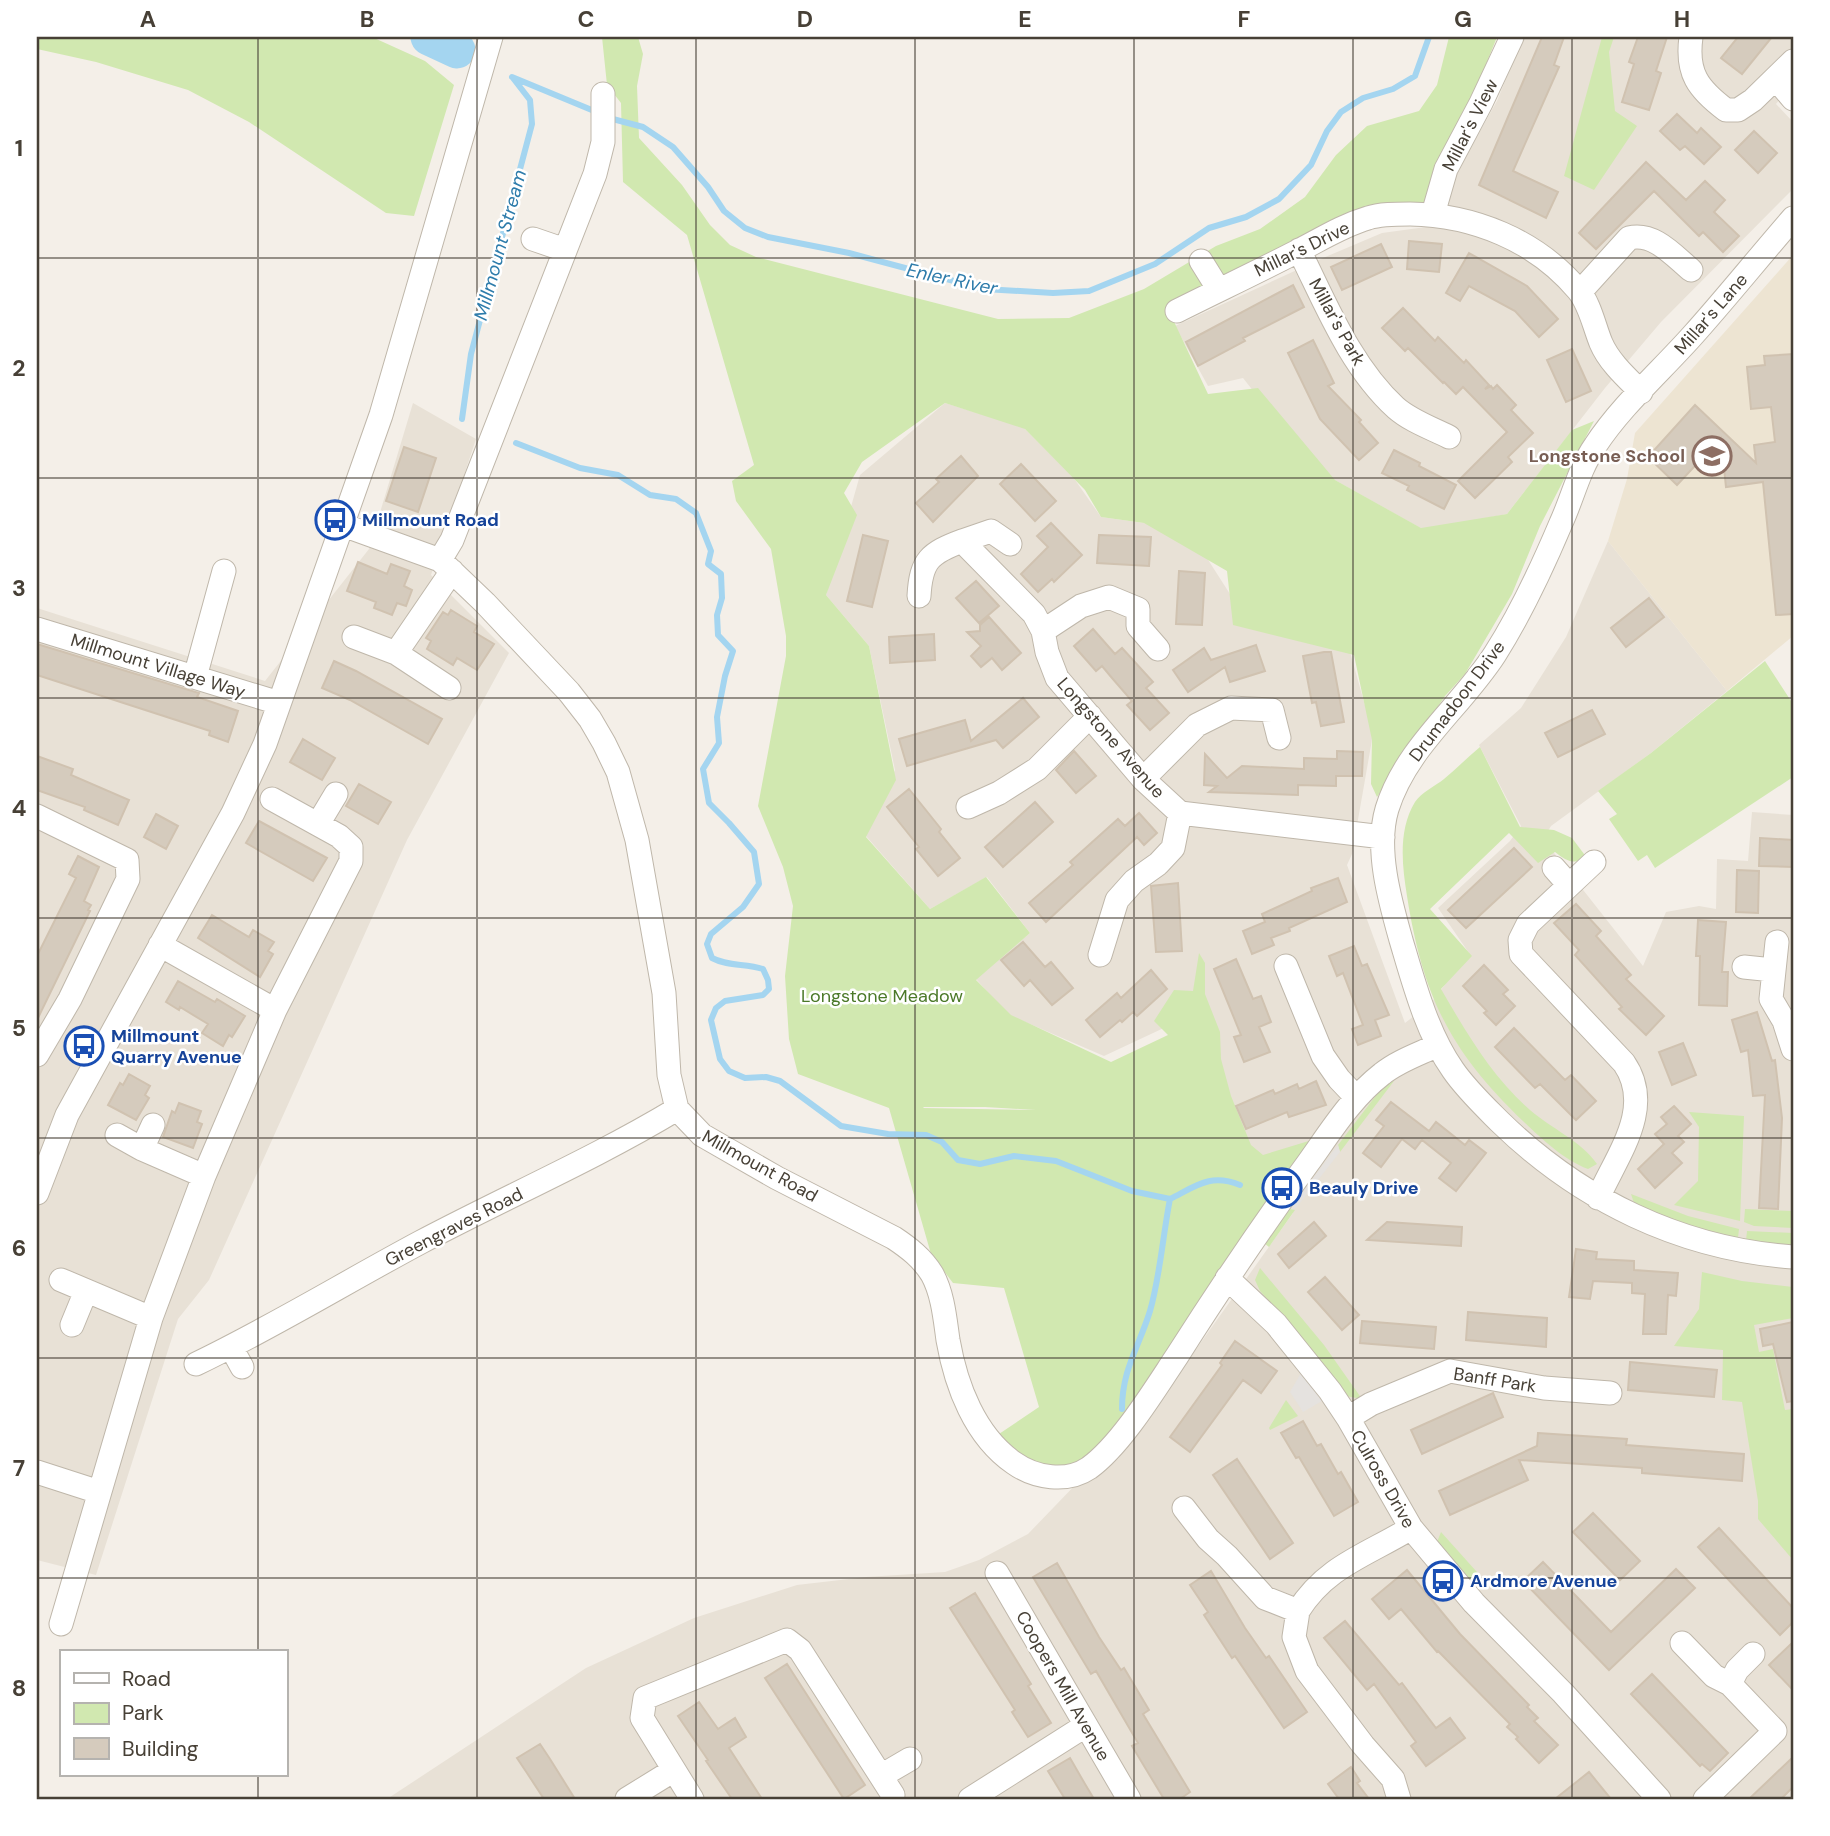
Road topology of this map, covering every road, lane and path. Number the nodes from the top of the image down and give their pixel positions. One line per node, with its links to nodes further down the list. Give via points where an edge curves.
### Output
1 (491, 37): 20 (street, via 382,415)
2 (1513, 37): 8 (street, Millar's View, via 1446,169)
3 (1691, 37): 5 (street, via 1692,73 1700,87 1726,110 1738,110)
4 (1793, 61): 5 (street)
5 (1776, 79): 7 (street)
6 (603, 94): 11 (street, via 603,142)
7 (1793, 99)
8 (1433, 214): 12 (street, Millar's Drive, via 1370,217); 16 (street, Millar's Drive, via 1494,229 1518,241)
9 (1793, 218): 18 (street, Millar's Lane)
10 (533, 239): 11 (street)
11 (565, 250): 23 (street, via 452,540)
12 (1299, 250): 15 (street, Millar's Drive); 19 (street, Millar's Park, via 1339,332 1367,375 1396,408)
13 (1201, 261): 15 (street)
14 (1691, 270): 16 (street, via 1653,239 1629,238)
15 (1219, 290): 17 (street, Millar's Drive)
16 (1580, 292): 18 (street, Millar's Drive, via 1602,345)
17 (1177, 311)
18 (1634, 399): 43 (street, Drumadoon Drive, via 1593,448 1512,625 1398,784 1387,810)
19 (1449, 437)
20 (343, 525): 23 (street); 33 (street)
21 (962, 541): 22 (street, via 991,531); 25 (street, via 927,559); 27 (street, Longstone Avenue, via 1034,614)
22 (1010, 544)
23 (446, 566): 30 (street); 56 (street, via 569,692 590,719 618,772 637,840 657,951 669,1075)
24 (224, 571): 31 (street)
25 (919, 596)
26 (37, 629): 31 (street, Millmount Village Way)
27 (1043, 631): 29 (street, via 1081,606 1109,597 1138,609 1138,626); 34 (street, Longstone Avenue, via 1057,678)
28 (354, 636): 30 (street)
29 (1158, 649)
30 (396, 653): 32 (street)
31 (195, 677): 33 (street, Millmount Village Way)
32 (449, 688)
33 (279, 703): 46 (street, via 233,813)
34 (1090, 716): 36 (street, Longstone Avenue); 39 (street, via 1037,769)
35 (1279, 738): 36 (street, via 1272,710 1231,708 1197,725)
36 (1143, 779): 40 (street, Longstone Avenue)
37 (336, 794): 42 (street)
38 (272, 799): 42 (street)
39 (968, 807)
40 (1180, 813): 43 (street, Longstone Avenue); 47 (street, via 1173,848 1117,900)
41 (37, 816): 54 (street, via 127,860 128,879 70,999)
42 (318, 824): 51 (street, via 351,847 351,861)
43 (1383, 837): 52 (street, Drumadoon Drive, via 1397,927)
44 (1594, 862): 62 (street, via 1561,876 1520,940 1521,954 1632,1075 1635,1117)
45 (1777, 942): 50 (street)
46 (160, 946): 51 (street); 61 (street, via 67,1115)
47 (1100, 955)
48 (1286, 966): 55 (street, via 1323,1056)
49 (1744, 967): 50 (street)
50 (1773, 970): 53 (street, via 1770,999 1784,1021)
51 (275, 1010): 60 (street)
52 (1438, 1045): 55 (street, via 1393,1066); 62 (street, Drumadoon Drive, via 1486,1109 1551,1167)
53 (1793, 1049)
54 (37, 1055)
55 (1356, 1097): 64 (street)
56 (677, 1109): 64 (street, Millmount Road, via 702,1135 894,1238 925,1264 939,1291 958,1385 971,1412 1014,1463 1029,1472 1046,1476 1088,1468 1131,1423); 69 (street, Greengraves Road, via 620,1143 423,1241 236,1357)
57 (153, 1125): 59 (street)
58 (117, 1135): 59 (street)
59 (142, 1149): 60 (street)
60 (204, 1176): 67 (street)
61 (37, 1193)
62 (1598, 1198): 63 (street, Drumadoon Drive, via 1700,1242)
63 (1793, 1257)
64 (1227, 1278): 71 (street, Culross Drive, via 1276,1324)
65 (61, 1280): 66 (street)
66 (86, 1291): 67 (street); 68 (street)
67 (150, 1318): 73 (street)
68 (72, 1325)
69 (195, 1364)
70 (1610, 1394): 71 (street, Banff Park, via 1450,1371)
71 (1348, 1418): 75 (street, Culross Drive)
72 (37, 1472): 73 (street)
73 (99, 1492): 78 (street)
74 (1184, 1508): 77 (street, via 1265,1598)
75 (1411, 1528): 77 (street, via 1337,1569 1310,1591); 90 (street, Culross Drive, via 1474,1603)
76 (997, 1573): 82 (street, Coopers Mill Avenue)
77 (1298, 1611): 89 (street, via 1294,1637 1307,1671 1393,1779)
78 (61, 1624)
79 (1682, 1643): 81 (street, via 1714,1676)
80 (1753, 1654): 81 (street)
81 (1730, 1684): 91 (street, via 1775,1731)
82 (1085, 1726): 87 (street); 88 (street, Coopers Mill Avenue)
83 (910, 1759): 84 (street, via 887,1786 800,1650 787,1640 645,1698 642,1718)
84 (674, 1770): 85 (street); 86 (street)
85 (627, 1799)
86 (692, 1799)
87 (970, 1799)
88 (1129, 1799)
89 (1399, 1799)
90 (1659, 1799)
91 (1705, 1799)

